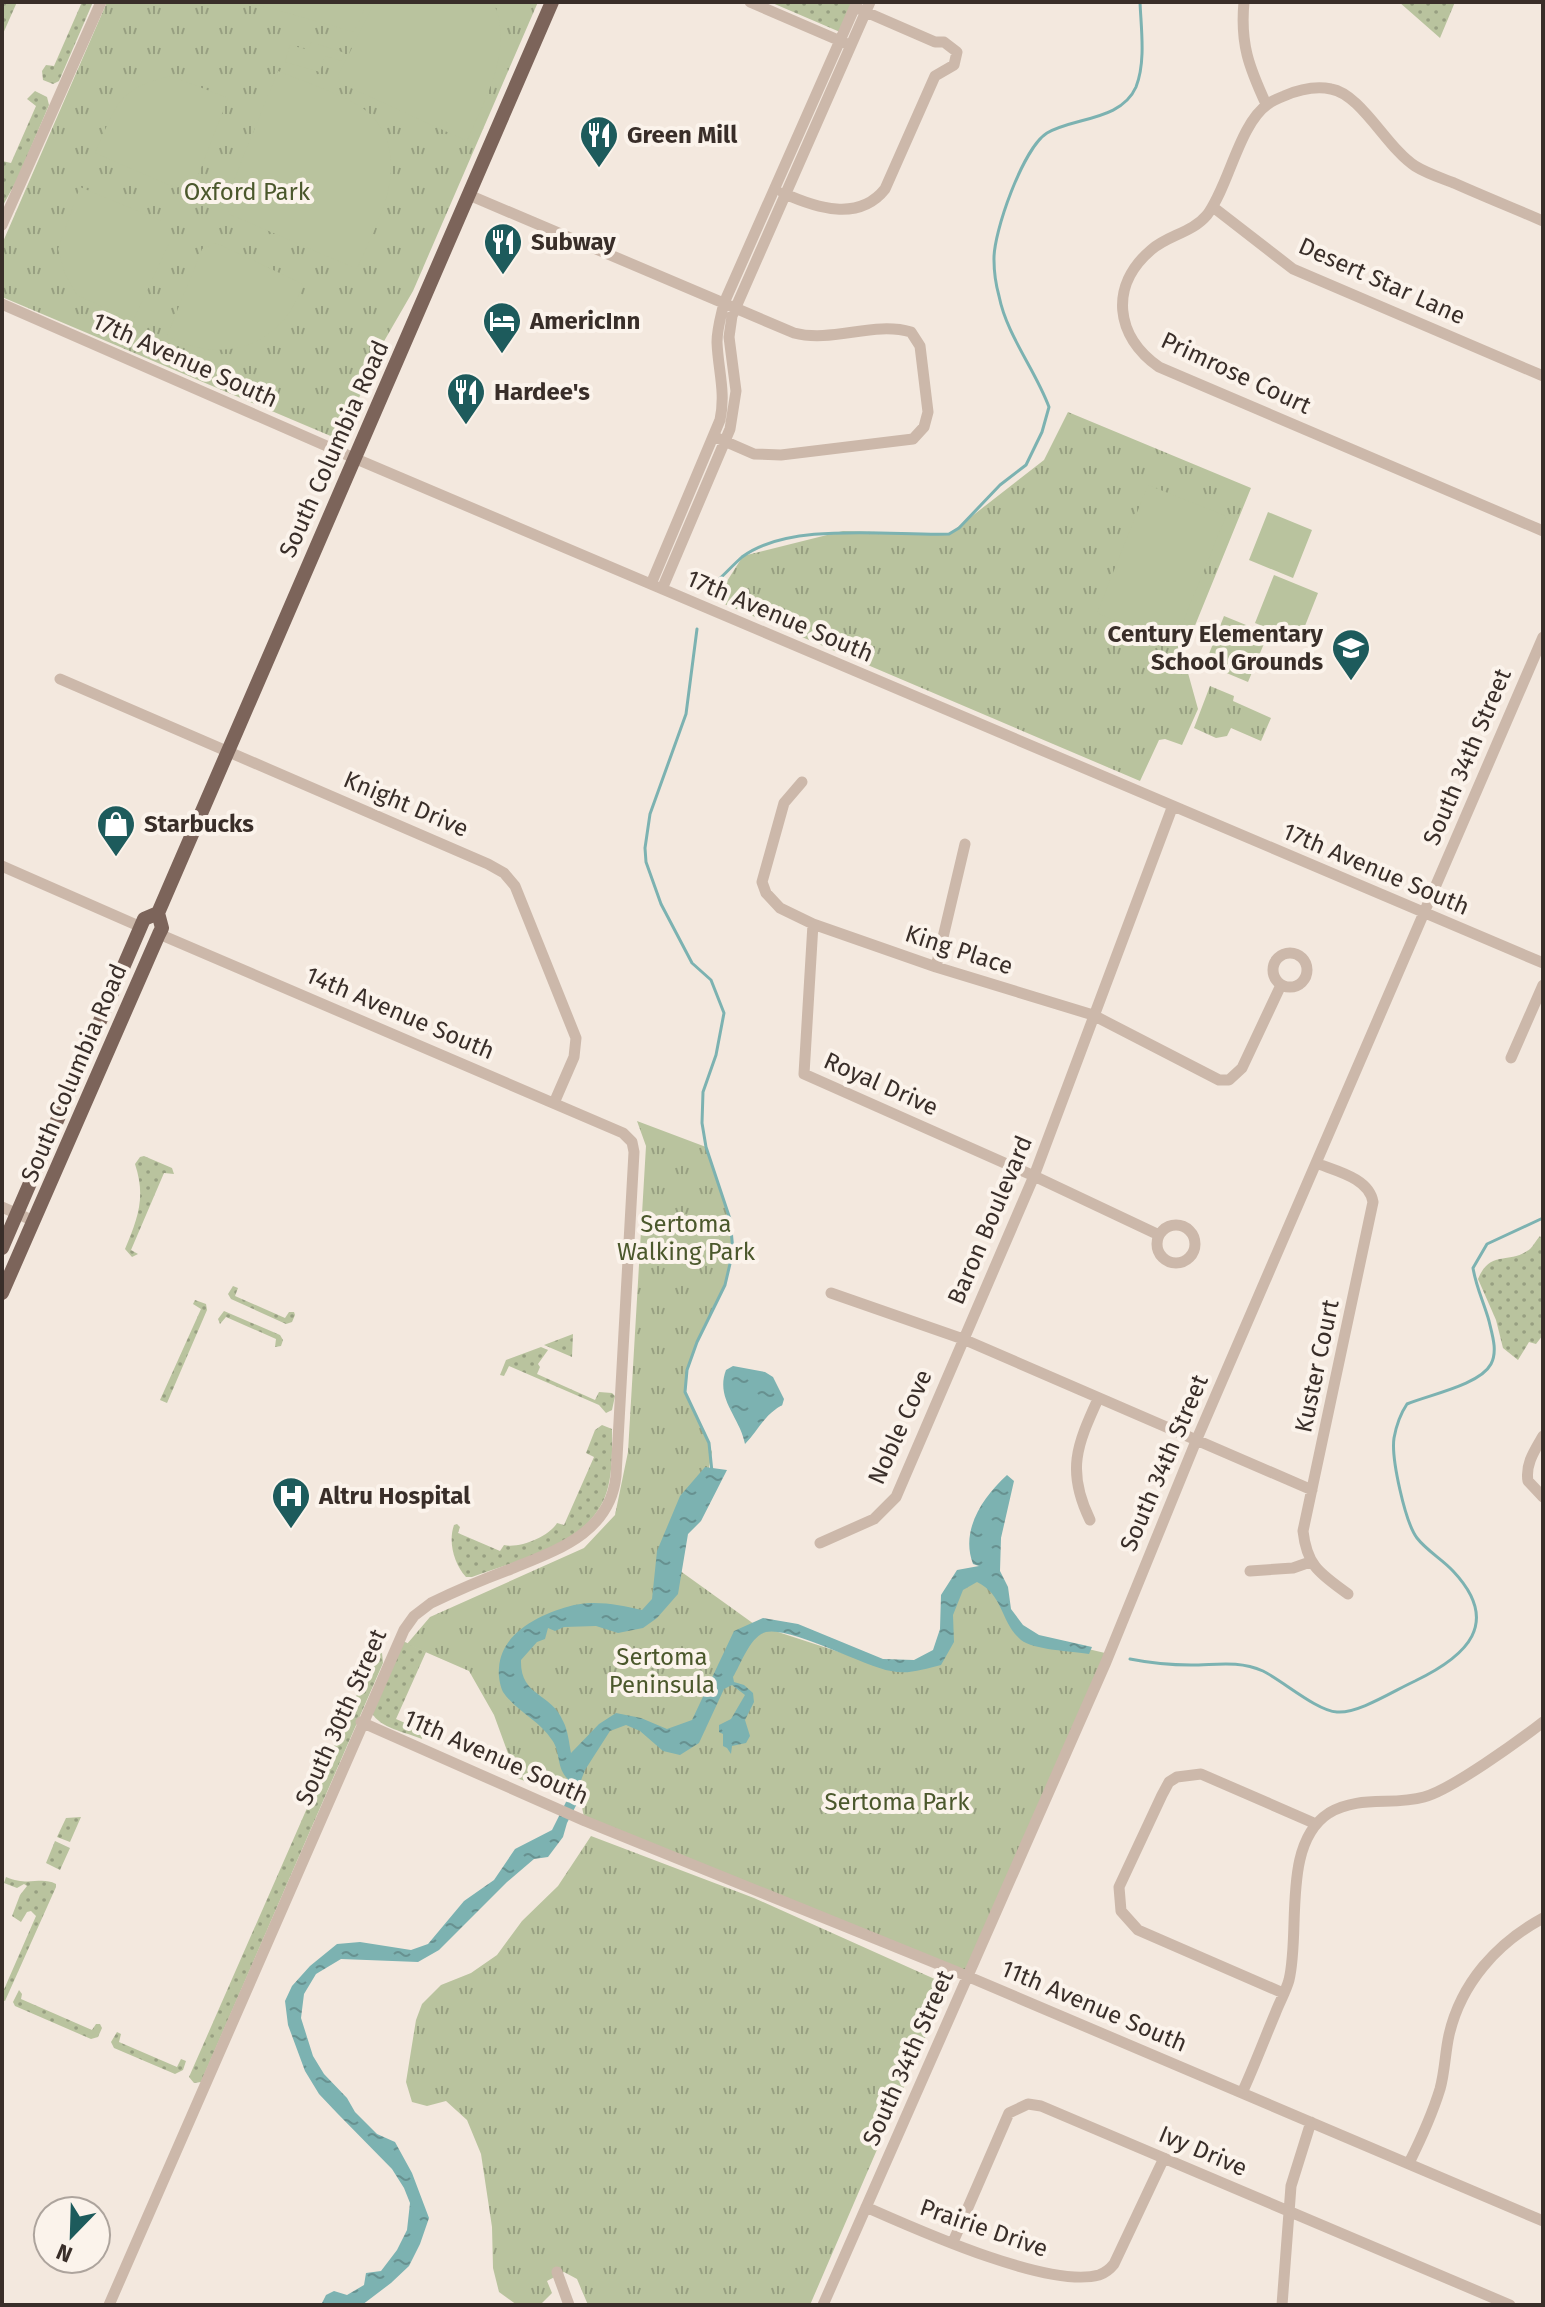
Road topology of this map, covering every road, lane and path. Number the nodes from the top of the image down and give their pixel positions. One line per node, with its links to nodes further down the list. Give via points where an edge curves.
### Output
1 (101, 2): 12 (street)
2 (552, 2): 9 (main road, South Columbia Road)
3 (750, 2): 6 (street)
4 (1244, 2): 7 (street, via 1241,30 1251,73)
5 (862, 6): 6 (street); 8 (street, via 944,42 957,52 954,65 935,76 876,200 825,210)
6 (846, 43): 8 (street)
7 (1266, 104): 10 (street, Primrose Court); 11 (street, via 1297,90 1333,89 1364,109 1387,142 1415,166)
8 (781, 192): 14 (street)
9 (469, 195): 14 (street); 17 (main road, South Columbia Road)
10 (1213, 207): 15 (street, Desert Star Lane, via 1293,269); 18 (street, Primrose Court, via 1200,223 1153,248 1131,276 1122,313 1127,334 1144,356 1159,367)
11 (1543, 221)
12 (2, 225)
13 (2, 304): 17 (street, 17th Avenue South)
14 (730, 306): 16 (street, via 717,342 724,403); 16 (street, via 808,337 895,327 911,332 920,346 928,412 913,439 781,455 754,454)
15 (1543, 376)
16 (720, 439): 19 (street)
17 (354, 458): 19 (street, 17th Avenue South); 22 (main road, South Columbia Road)
18 (1543, 531)
19 (656, 586): 24 (street, 17th Avenue South)
20 (1543, 637): 28 (street, South 34th Street)
21 (60, 679): 22 (street, Knight Drive)
22 (226, 751): 27 (main road, South Columbia Road); 39 (street, Knight Drive, via 504,873 515,886 576,1038 574,1057)
23 (802, 782): 29 (street, King Place, via 784,803 762,882 780,908)
24 (1172, 808): 28 (street, 17th Avenue South); 37 (street, Baron Boulevard)
25 (965, 844): 33 (street)
26 (2, 866): 30 (street)
27 (158, 913): 30 (main road, South Columbia Road, via 144,919); 31 (main road, South Columbia Road)
28 (1424, 913): 32 (street, 17th Avenue South); 41 (street, South 34th Street)
29 (813, 924): 33 (street, King Place); 42 (street, Royal Drive, via 804,1074)
30 (141, 927): 34 (main road); 44 (main road, South Columbia Road)
31 (159, 934): 34 (main road, South Columbia Road); 39 (street, 14th Avenue South)
32 (1543, 963)
33 (936, 967): 37 (street, King Place)
34 (138, 980): 45 (main road, South Columbia Road)
35 (1281, 985): 37 (street, King Place, via 1242,1068 1229,1080 1219,1080)
36 (1543, 985): 38 (street)
37 (1093, 1015): 42 (street, Baron Boulevard)
38 (1511, 1058)
39 (554, 1103): 40 (street, 14th Avenue South)
40 (623, 1133): 63 (street, South 30th Street, via 634,1152 616,1476 610,1499 596,1522 566,1547 462,1588 419,1612 398,1640)
41 (1316, 1163): 53 (street, South 34th Street); 56 (street, Kuster Court, via 1366,1186 1373,1211)
42 (1034, 1176): 46 (street); 50 (street, Baron Boulevard)
43 (2, 1207): 44 (street)
44 (17, 1213): 45 (street); 47 (main road, South Columbia Road)
45 (34, 1221): 48 (main road, South Columbia Road)
46 (1159, 1235)
47 (2, 1248)
48 (2, 1293)
49 (831, 1293): 50 (street)
50 (963, 1339): 51 (street, Baron Boulevard); 59 (street, Noble Cove, via 896,1497 874,1519)
51 (1098, 1399): 53 (street, Baron Boulevard); 58 (street, via 1074,1466 1079,1499)
52 (1543, 1436): 54 (street, via 1530,1459)
53 (1196, 1441): 56 (street, Baron Boulevard); 67 (street, South 34th Street, via 1110,1654)
54 (1528, 1481): 55 (street); 57 (street)
55 (1543, 1483)
56 (1312, 1490): 60 (street, Kuster Court, via 1303,1531)
57 (1543, 1497)
58 (1090, 1520)
59 (820, 1543)
60 (1310, 1562): 61 (street); 62 (street)
61 (1250, 1571)
62 (1348, 1594)
63 (361, 1722): 67 (street, 11th Avenue South, via 552,1807); 78 (street, South 30th Street)
64 (1543, 1722): 65 (street, via 1428,1796 1352,1803)
65 (1316, 1824): 68 (street, via 1302,1849 1289,1980); 68 (street, via 1201,1774 1177,1777 1157,1804 1119,1887 1121,1911 1138,1930)
66 (1543, 1918): 72 (street, via 1490,1957 1462,1999 1448,2037 1441,2087)
67 (969, 1976): 69 (street, 11th Avenue South); 73 (street, South 34th Street)
68 (1283, 1993): 69 (street)
69 (1242, 2093): 70 (street, 11th Avenue South)
70 (1311, 2122): 72 (street, 11th Avenue South); 74 (street, via 1293,2175)
71 (1164, 2158): 74 (street, Ivy Drive); 76 (street, Prairie Drive, via 1114,2264 1099,2275 1030,2270); 76 (street, Ivy Drive, via 1041,2106 1017,2107 1004,2123)
72 (1409, 2163): 75 (street, 11th Avenue South)
73 (866, 2207): 76 (street, Prairie Drive); 80 (street, South 34th Street)
74 (1290, 2212): 81 (street); 82 (street, Ivy Drive)
75 (1543, 2221)
76 (953, 2242)
77 (557, 2272): 79 (street)
78 (109, 2305)
79 (569, 2305)
80 (823, 2305)
81 (1282, 2305)
82 (1510, 2305)

